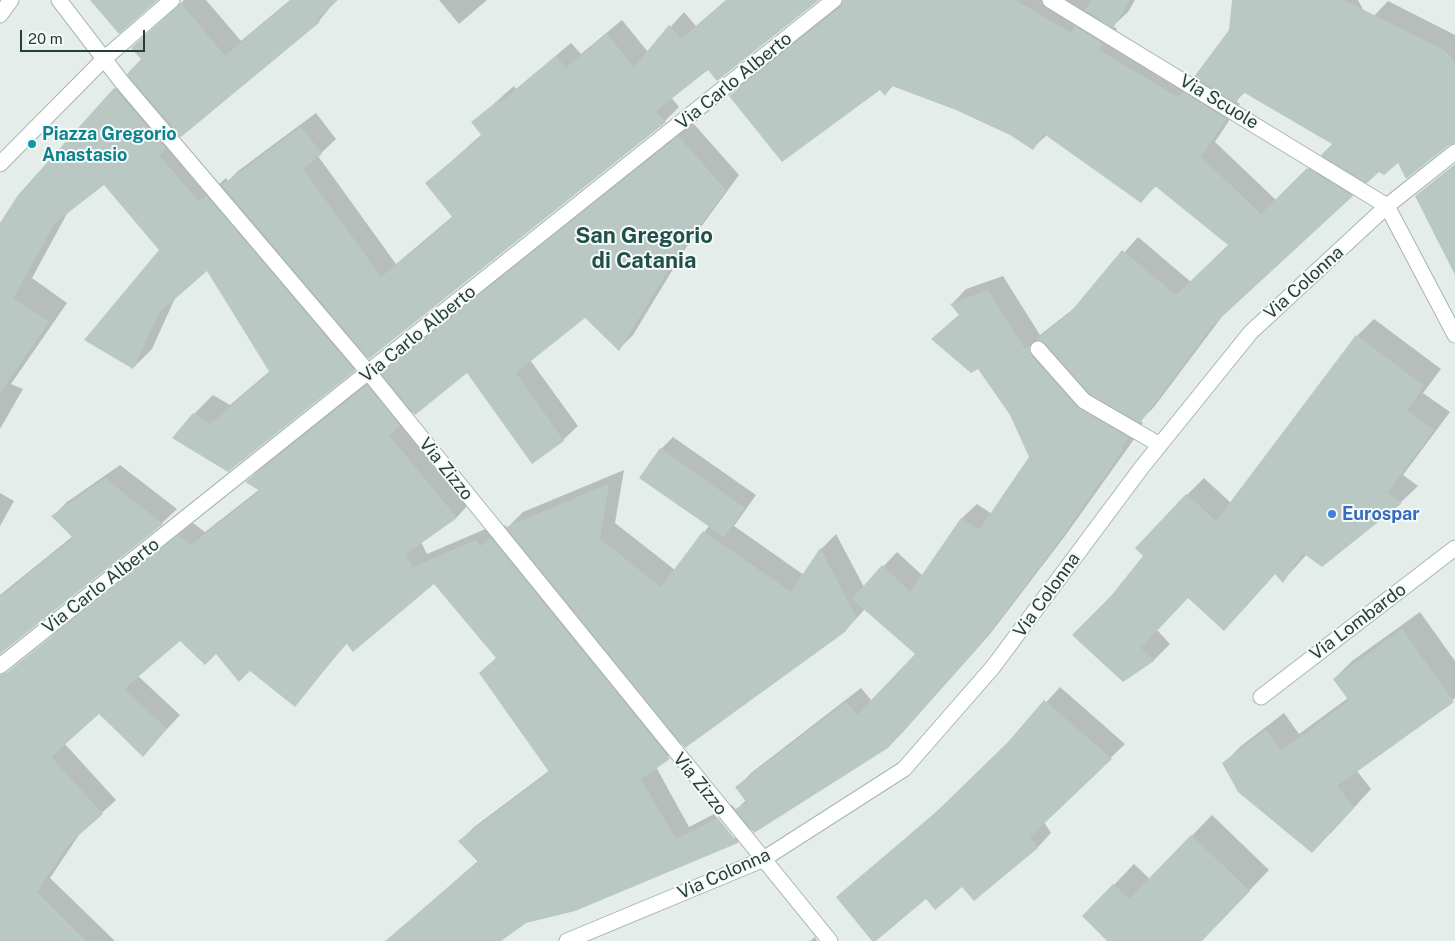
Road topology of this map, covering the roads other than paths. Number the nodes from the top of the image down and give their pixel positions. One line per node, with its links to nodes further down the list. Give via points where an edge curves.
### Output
1 (11, 0): 6 (street)
2 (59, 0): 7 (street, Via Zizzo)
3 (172, 0): 7 (street)
4 (834, 0): 13 (street, Via Carlo Alberto)
5 (1050, 0): 10 (street, Via Scuole)
6 (0, 15)
7 (105, 58): 9 (street); 13 (street, Via Zizzo, via 121,81)
8 (1455, 152): 10 (street, Via Colonna)
9 (0, 164)
10 (1387, 206): 11 (street); 14 (street, Via Colonna, via 1251,332)
11 (1455, 335)
12 (1038, 349): 14 (street, via 1084,401)
13 (369, 373): 16 (street, Via Carlo Alberto); 18 (street, Via Zizzo)
14 (1160, 445): 18 (street, Via Colonna, via 994,667 904,769)
15 (1455, 548): 17 (street, Via Lombardo)
16 (0, 666)
17 (1261, 697)
18 (762, 860): 19 (street, Via Colonna); 20 (street, Via Zizzo)
19 (567, 941)
20 (830, 941)

